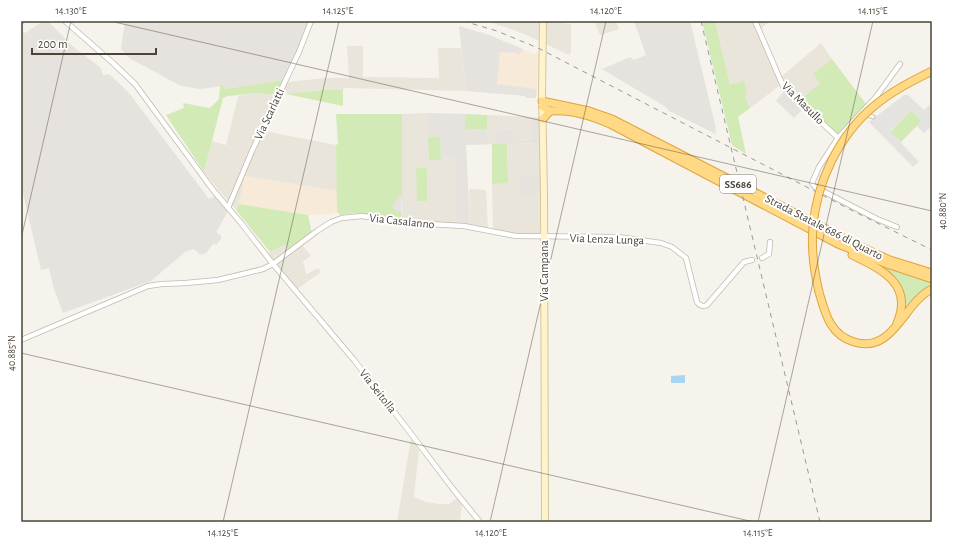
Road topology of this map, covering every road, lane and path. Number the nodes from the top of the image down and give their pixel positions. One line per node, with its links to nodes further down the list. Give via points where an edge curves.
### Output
1 (65, 21): 13 (street, Via Seitolla, via 135,84)
2 (311, 21): 13 (street, Via Scarlatti)
3 (543, 21): 7 (main road, Via Campana)
4 (755, 21): 12 (street, Via Masullo, via 782,86)
5 (900, 64): 9 (street, via 876,97)
6 (932, 71): 24 (highway, bridge, via 889,94 859,120 838,150 822,186 814,218 813,256 819,292 828,320 834,329 847,339 859,343 876,342 889,335)
7 (542, 104): 8 (highway); 11 (main road, Via Campana); 21 (highway, Strada Statale 686 di Quarto / SS686, via 590,111 616,120 857,245 890,260)
8 (550, 111): 11 (highway); 17 (highway, Strada Statale 686 di Quarto / SS686, via 583,114 610,124)
9 (861, 112): 10 (street); 12 (street)
10 (874, 117)
11 (543, 119): 15 (main road, Via Campana)
12 (838, 138): 14 (street, via 819,167 812,181 813,186)
13 (228, 208): 20 (street, Via Seitolla)
14 (897, 227)
15 (544, 237): 19 (street, Via Lenza Lunga, via 618,237 653,241 672,247 686,258 698,302 703,306 707,305 744,262); 20 (street, Via Casalanno, via 516,236 464,226 410,223 371,217 342,218 317,231); 27 (main road, Via Campana)
16 (770, 242): 18 (street, via 769,254)
17 (838, 244): 22 (highway, Strada Statale 686 di Quarto / SS686); 24 (highway, via 847,252 884,272 897,285 902,306)
18 (762, 258)
19 (752, 260)
20 (273, 264): 25 (street, Via Casalanno, via 253,272 218,280 148,286); 26 (street, Via Seitolla, via 354,360)
21 (932, 273)
22 (932, 279)
23 (932, 289): 24 (highway, via 920,297)
24 (895, 327)
25 (21, 340)
26 (480, 522)
27 (545, 522)

